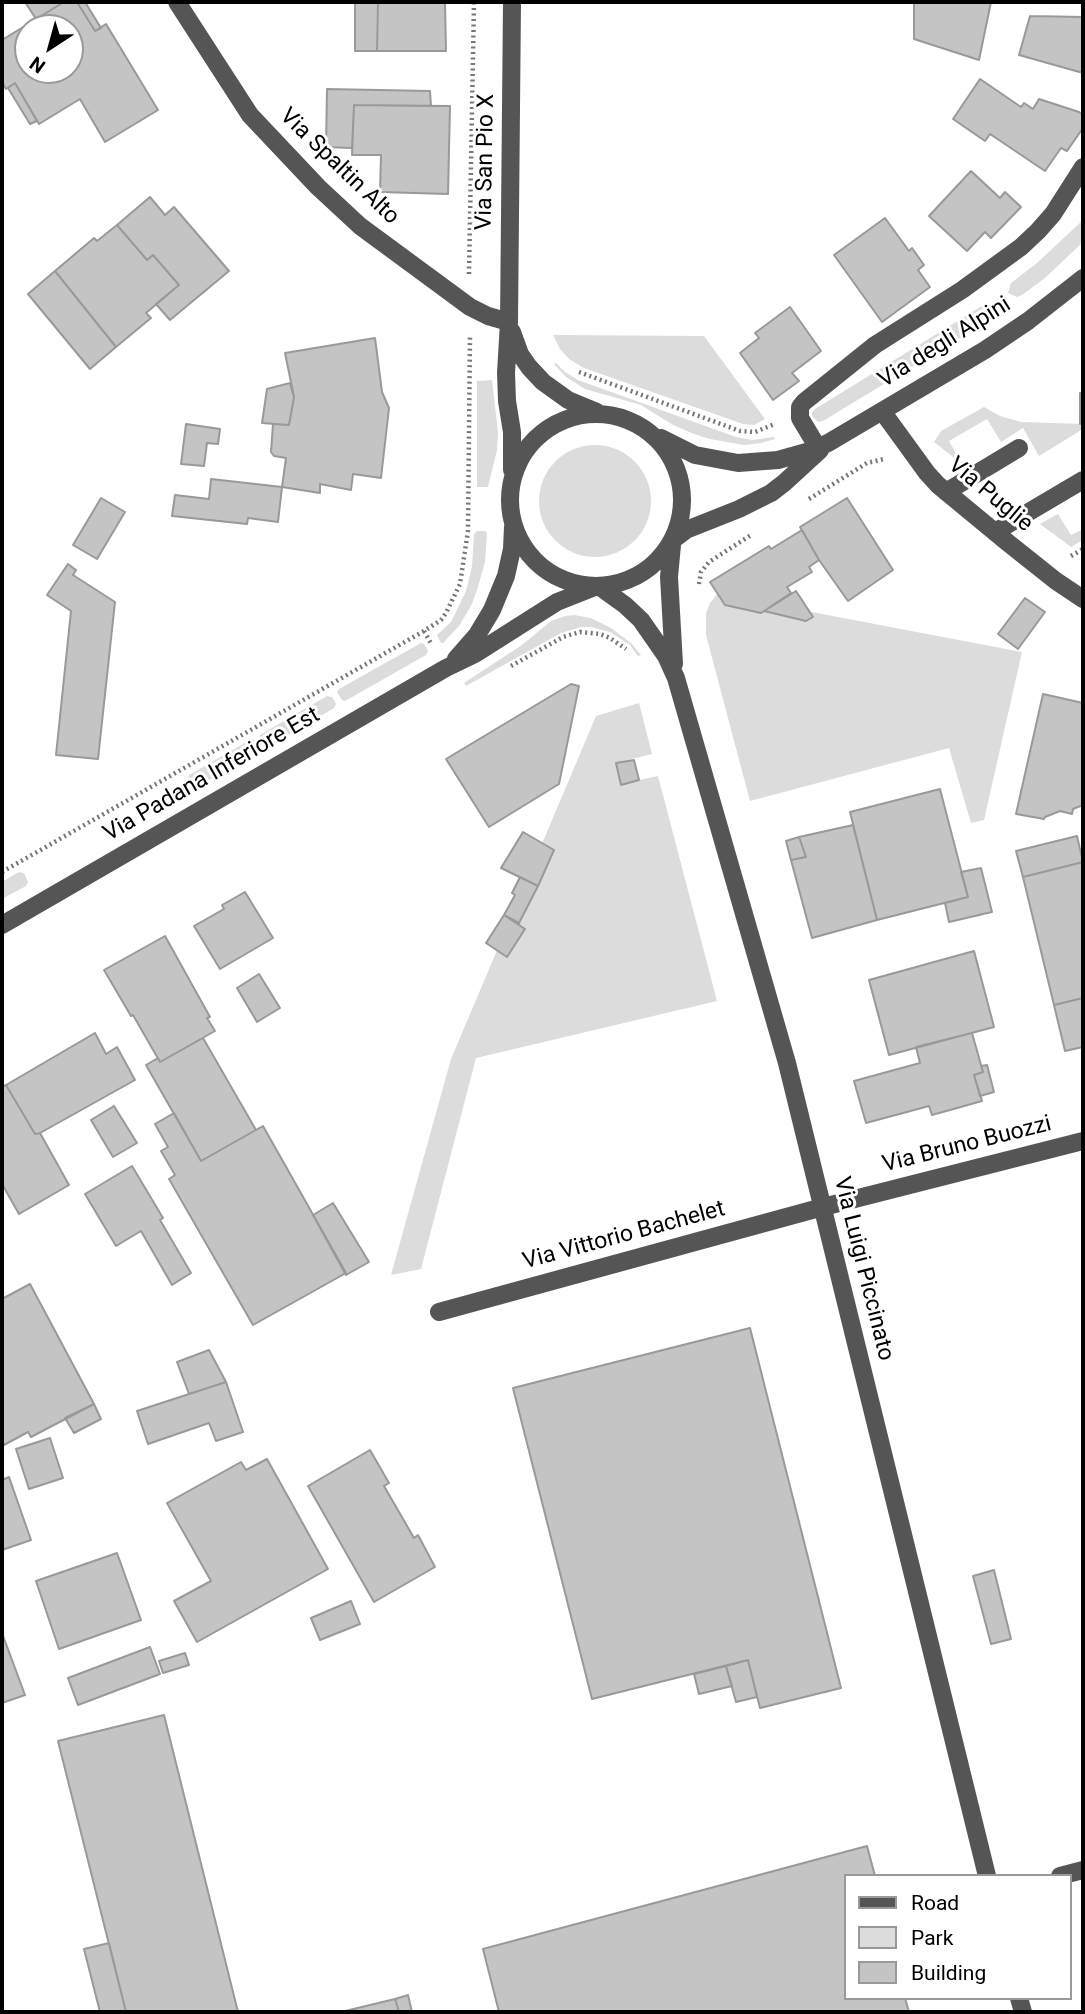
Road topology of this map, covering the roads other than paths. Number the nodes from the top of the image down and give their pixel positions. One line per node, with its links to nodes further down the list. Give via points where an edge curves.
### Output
1 (177, 2): 5 (street, Via Spaltin Alto, via 250,115 318,187 360,226 470,307)
2 (512, 2): 5 (street, Via San Pio X)
3 (1083, 167): 9 (street, via 1053,214 1021,247 875,345 804,402 800,418)
4 (1083, 278): 6 (street, Via degli Alpini, via 985,350)
5 (509, 322): 7 (street, Via San Pio X, via 520,354 543,382 568,401); 12 (street, Via San Pio X)
6 (882, 411): 9 (street, Via degli Alpini); 13 (street, Via Puglie)
7 (602, 414): 8 (street, via 632,421); 12 (street, via 573,417 547,429 526,449)
8 (646, 430): 9 (street, Via degli Alpini, via 695,455 737,463 778,460); 16 (street, via 670,455 678,471 683,505)
9 (823, 446): 16 (street, Via degli Alpini, via 771,493)
10 (1019, 448): 13 (street)
11 (1083, 480): 15 (street)
12 (510, 488): 14 (street)
13 (946, 492): 15 (street, Via Puglie)
14 (513, 526): 17 (street, via 531,558 544,569 577,585); 19 (street, Via Padana Inferiore Est, via 506,576 492,610 469,645)
15 (995, 532): 18 (street, Via Puglie)
16 (673, 540): 17 (street, via 654,566 614,585); 20 (street, Via Luigi Piccinato, via 669,577)
17 (598, 587): 19 (street, Via Padana Inferiore Est, via 557,603); 20 (street, Via Luigi Piccinato, via 641,620)
18 (1083, 599)
19 (446, 668): 21 (street, Via Padana Inferiore Est)
20 (676, 678): 23 (street, Via Luigi Piccinato, via 787,1063)
21 (2, 925)
22 (1083, 1141): 23 (street, Via Bruno Buozzi)
23 (823, 1207): 24 (street, Via Vittorio Bachelet); 25 (street, Via Luigi Piccinato)
24 (439, 1312)
25 (987, 1874)

